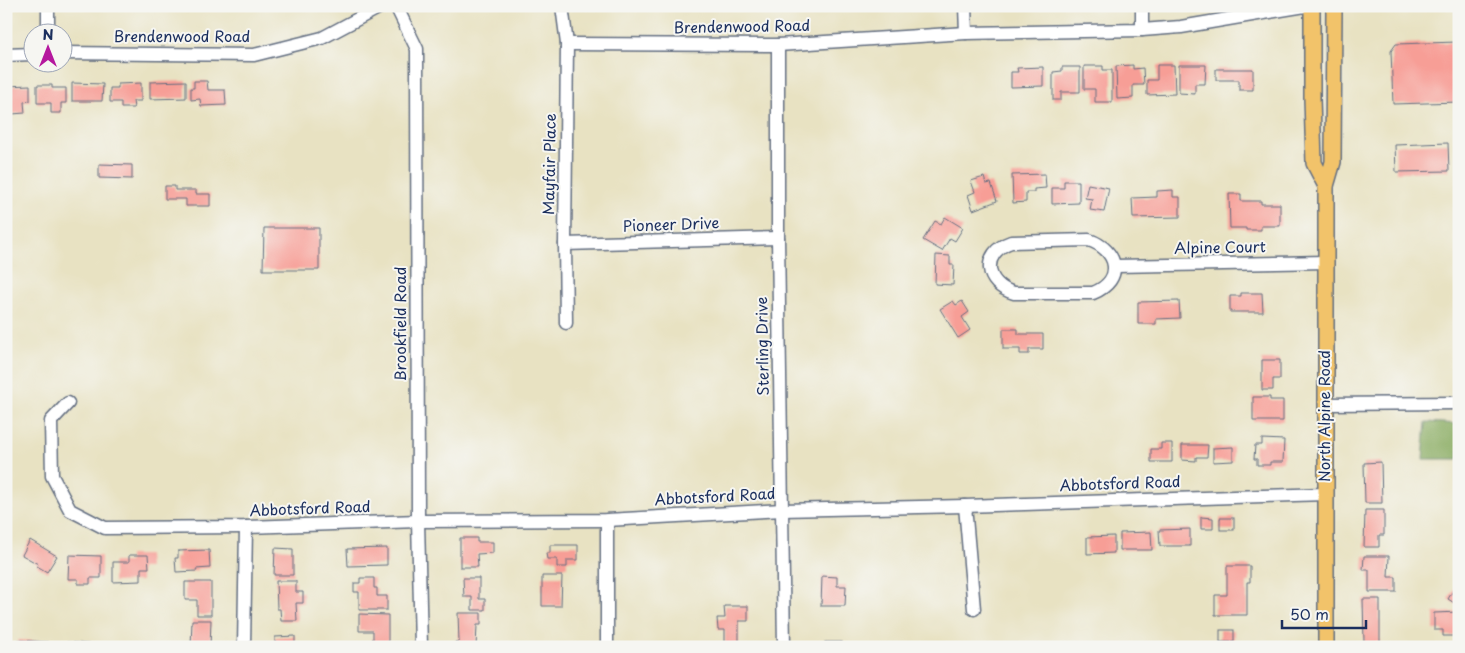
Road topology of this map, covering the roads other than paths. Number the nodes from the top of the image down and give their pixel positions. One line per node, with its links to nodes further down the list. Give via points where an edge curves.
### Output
1 (48, 6): 10 (street)
2 (382, 6): 15 (street, Brendenwood Road, via 322,38 254,55)
3 (396, 6): 31 (street, Brookfield Road, via 417,49)
4 (562, 6): 13 (street, Mayfair Place)
5 (965, 6): 12 (street)
6 (1142, 6): 11 (street)
7 (1304, 6): 11 (street, Brendenwood Road, via 1181,27)
8 (1312, 6): 18 (main road, North Alpine Road, via 1314,162)
9 (1334, 6): 18 (main road, North Alpine Road, via 1333,162)
10 (48, 22)
11 (1142, 30): 12 (street, Brendenwood Road)
12 (966, 33): 14 (street, Brendenwood Road)
13 (567, 44): 14 (street, Brendenwood Road); 20 (street, Mayfair Place)
14 (778, 45): 19 (street, Sterling Drive)
15 (72, 53)
16 (22, 54): 17 (street)
17 (6, 55)
18 (1326, 186): 21 (main road, North Alpine Road)
19 (778, 238): 20 (street, Pioneer Drive); 29 (street, Sterling Drive)
20 (565, 244): 23 (street, Mayfair Place)
21 (1325, 262): 22 (street, Alpine Court); 26 (main road, North Alpine Road)
22 (1115, 266): 22 (street, via 1104,247 1089,240 1011,242 997,249 990,262 995,282 1014,294 1094,293 1109,283)
23 (566, 324)
24 (68, 403): 32 (street, Abbotsford Road, via 51,421 52,476 70,510 106,528)
25 (1459, 403): 26 (street)
26 (1325, 404): 27 (main road, North Alpine Road)
27 (1325, 494): 28 (street, Abbotsford Road); 38 (main road, North Alpine Road)
28 (965, 506): 29 (street, Abbotsford Road); 33 (street)
29 (782, 510): 30 (street, Abbotsford Road); 37 (street, Sterling Drive)
30 (607, 520): 31 (street, Abbotsford Road); 36 (street)
31 (418, 521): 32 (street, Abbotsford Road); 35 (street, Brookfield Road)
32 (246, 527): 34 (street)
33 (974, 609)
34 (244, 647)
35 (421, 647)
36 (607, 647)
37 (784, 647)
38 (1326, 647)

